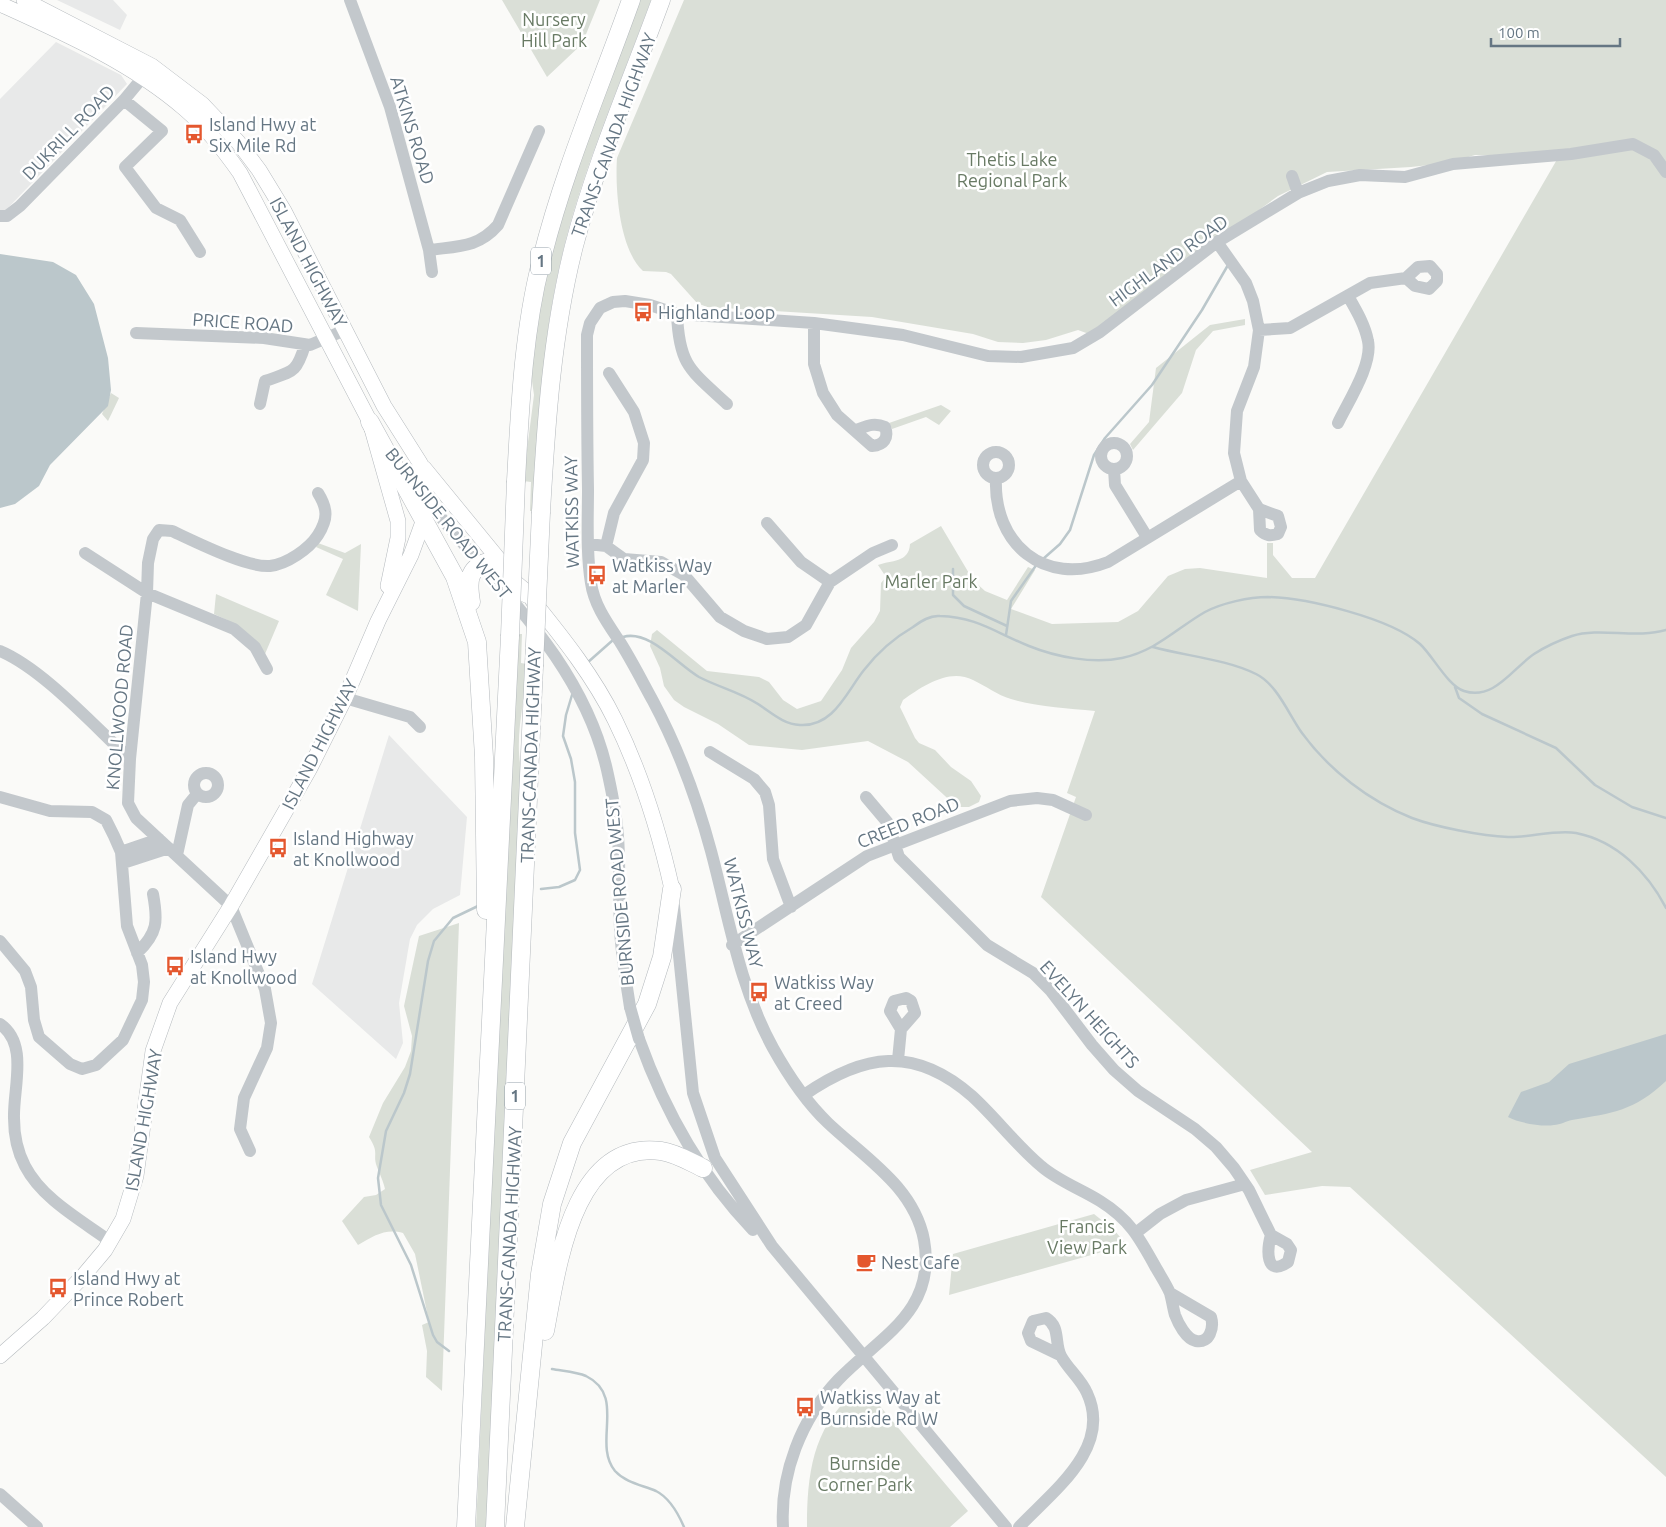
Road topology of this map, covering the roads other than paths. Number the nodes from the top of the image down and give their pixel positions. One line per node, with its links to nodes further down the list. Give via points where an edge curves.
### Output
1 (24, 0): 6 (main road, ISLAND HIGHWAY)
2 (350, 0): 15 (street, ATKINS ROAD, via 390,107)
3 (630, 0): 76 (highway, TRANS-CANADA HIGHWAY / 1, bridge, via 566,175 540,264 524,368 516,481 494,985)
4 (661, 0): 94 (highway, TRANS-CANADA HIGHWAY / 1, bridge, via 595,175 573,248 556,340 546,424)
5 (3, 4): 7 (main road, ISLAND HIGHWAY)
6 (152, 66): 7 (street, DUKRILL ROAD); 22 (main road, ISLAND HIGHWAY, via 202,104 259,170)
7 (143, 78): 8 (street, DUKRILL ROAD); 25 (main road, ISLAND HIGHWAY, via 187,110 217,141 240,173)
8 (124, 100): 13 (street, DUKRILL ROAD, via 20,206); 16 (street, via 162,131 126,167 156,208 180,220)
9 (540, 131): 15 (street, via 498,225 487,238 465,246)
10 (1666, 172): 12 (street, HIGHLAND ROAD, via 1654,155 1633,144 1568,155 1453,164 1405,177 1360,175 1328,181)
11 (1292, 176): 12 (street)
12 (1298, 193): 14 (street, HIGHLAND ROAD)
13 (1, 217)
14 (1217, 242): 21 (street, HIGHLAND ROAD, via 1100,332 1072,348 1021,357 988,356 903,335); 23 (street, via 1246,283)
15 (429, 250): 17 (street, ATKINS ROAD)
16 (200, 252)
17 (432, 272)
18 (1406, 278): 19 (street, via 1370,283)
19 (1348, 296): 23 (street, via 1290,328); 31 (street, via 1369,343 1367,363)
20 (677, 314): 21 (street, HIGHLAND ROAD); 29 (street, via 678,342 685,360); 43 (street, WATKISS WAY, via 635,301 613,302 600,308 590,323 587,335)
21 (814, 323): 32 (street, via 814,364 823,394 837,415)
22 (345, 330): 25 (street, PRICE ROAD); 33 (main road, ISLAND HIGHWAY, via 384,406)
23 (1258, 330): 36 (street, via 1254,367 1237,411 1234,453)
24 (136, 333): 26 (street, PRICE ROAD, via 264,338)
25 (326, 339): 26 (street, PRICE ROAD); 30 (main road, ISLAND HIGHWAY)
26 (305, 345): 28 (street, via 299,364 293,371 265,381)
27 (609, 373): 45 (street, via 634,412 644,443 643,460 614,513)
28 (260, 404)
29 (727, 404)
30 (370, 422): 38 (street, BURNSIDE ROAD WEST); 40 (highway); 51 (main road, ISLAND HIGHWAY, via 395,507 398,531 393,570)
31 (1338, 423)
32 (856, 430)
33 (420, 463): 38 (main road, ISLAND HIGHWAY); 50 (main road, BURNSIDE ROAD WEST)
34 (1114, 469): 42 (street, via 1115,485)
35 (996, 478): 42 (street, via 997,508 1006,531 1021,550 1041,563 1062,569 1085,569 1108,562)
36 (1240, 481): 39 (street); 42 (street)
37 (318, 493): 49 (street, KNOLLWOOD ROAD, via 327,514 320,533 301,552 270,566 249,562 172,531 159,530 153,538 148,563)
38 (427, 500): 40 (main road, ISLAND HIGHWAY); 47 (street, BURNSIDE ROAD WEST)
39 (1259, 509)
40 (424, 519): 51 (main road, ISLAND HIGHWAY, via 411,555); 52 (highway, via 455,577)
41 (766, 523): 48 (street, via 800,562)
42 (1147, 537)
43 (588, 544): 45 (street); 72 (street, WATKISS WAY, via 591,586 601,614 654,703 692,789 711,851)
44 (892, 545): 48 (street)
45 (606, 546): 48 (street, via 624,559 661,562 684,575 720,617 744,631 767,639 788,637 806,625)
46 (85, 553): 49 (street)
47 (479, 564): 50 (highway, via 488,562); 52 (highway, via 472,571 468,584); 80 (street, BURNSIDE ROAD WEST, bridge, via 559,659 585,705 607,769 617,826 620,928 630,1007 662,1099)
48 (830, 582)
49 (147, 593): 54 (street, via 234,628 255,647); 58 (street, KNOLLWOOD ROAD)
50 (526, 594): 67 (main road, BURNSIDE ROAD WEST, via 575,654 614,719 662,845)
51 (378, 621): 55 (main road, ISLAND HIGHWAY)
52 (477, 642): 76 (highway, via 484,757)
53 (0, 651): 58 (street, via 48,683)
54 (267, 669)
55 (345, 698): 56 (street, via 410,717); 69 (main road, ISLAND HIGHWAY, via 310,768)
56 (420, 727)
57 (710, 752): 70 (street, via 754,780 765,792 773,859)
58 (130, 759): 63 (street, KNOLLWOOD ROAD, via 130,810)
59 (197, 794): 65 (street, via 188,805)
60 (0, 797): 66 (street, via 50,811 92,812 106,820)
61 (866, 797): 64 (street, EVELYN HEIGHTS, via 888,823)
62 (1086, 815): 64 (street, CREED ROAD, via 1053,800 1022,798)
63 (159, 839): 65 (street, KNOLLWOOD ROAD); 66 (street)
64 (896, 843): 70 (street, CREED ROAD, via 867,856); 81 (street, EVELYN HEIGHTS, via 899,857 986,945 1033,973 1114,1070 1216,1147)
65 (173, 851): 66 (street); 69 (street, KNOLLWOOD ROAD)
66 (122, 857): 73 (street, via 127,926)
67 (672, 889): 85 (street, BURNSIDE ROAD WEST, via 693,1093 714,1158); 90 (highway, via 662,957 647,1004 572,1143 552,1204 540,1274)
68 (152, 894): 73 (street, via 157,917 154,931 148,944)
69 (231, 906): 79 (street, via 265,989 271,1023 267,1048 244,1098 240,1128); 84 (main road, ISLAND HIGHWAY, via 170,1003 153,1051 136,1176 123,1219)
70 (791, 907): 72 (street, CREED ROAD)
71 (0, 941): 73 (street, via 25,972 31,987 39,1037 70,1064 82,1069 96,1065 123,1040 135,1019 144,982)
72 (732, 945): 78 (street, WATKISS WAY, via 756,1016)
73 (137, 953)
74 (0, 1024): 84 (street, via 11,1034 18,1057 14,1132 25,1167 46,1192)
75 (901, 1028): 77 (street)
76 (488, 1050): 93 (highway, TRANS-CANADA HIGHWAY / 1)
77 (898, 1060): 78 (street, via 850,1068 828,1078); 82 (street, via 921,1065 948,1078 972,1096 1041,1166 1120,1214)
78 (804, 1095): 89 (street, WATKISS WAY, via 827,1122 896,1185 915,1212 923,1235 925,1269 919,1292 903,1322)
79 (250, 1151)
80 (703, 1168): 85 (street, BURNSIDE ROAD WEST, via 752,1228); 90 (highway, via 661,1151 633,1153 604,1167 582,1194 566,1239 549,1308)
81 (1245, 1184): 82 (street, via 1186,1200); 83 (street, EVELYN HEIGHTS)
82 (1137, 1232): 86 (street)
83 (1271, 1235)
84 (111, 1242): 88 (main road, ISLAND HIGHWAY, via 50,1311)
85 (772, 1246): 89 (street, BURNSIDE ROAD WEST)
86 (1170, 1293)
87 (1060, 1355): 98 (street, via 1087,1394 1093,1415 1091,1438 1082,1459)
88 (0, 1356)
89 (863, 1357): 96 (street, WATKISS WAY, via 829,1390 798,1441 787,1477); 97 (street, BURNSIDE ROAD WEST)
90 (524, 1437): 95 (highway)
91 (0, 1494): 92 (street)
92 (29, 1524)
93 (466, 1527)
94 (495, 1527)
95 (515, 1527)
96 (783, 1527)
97 (1006, 1527)
98 (1019, 1527)

